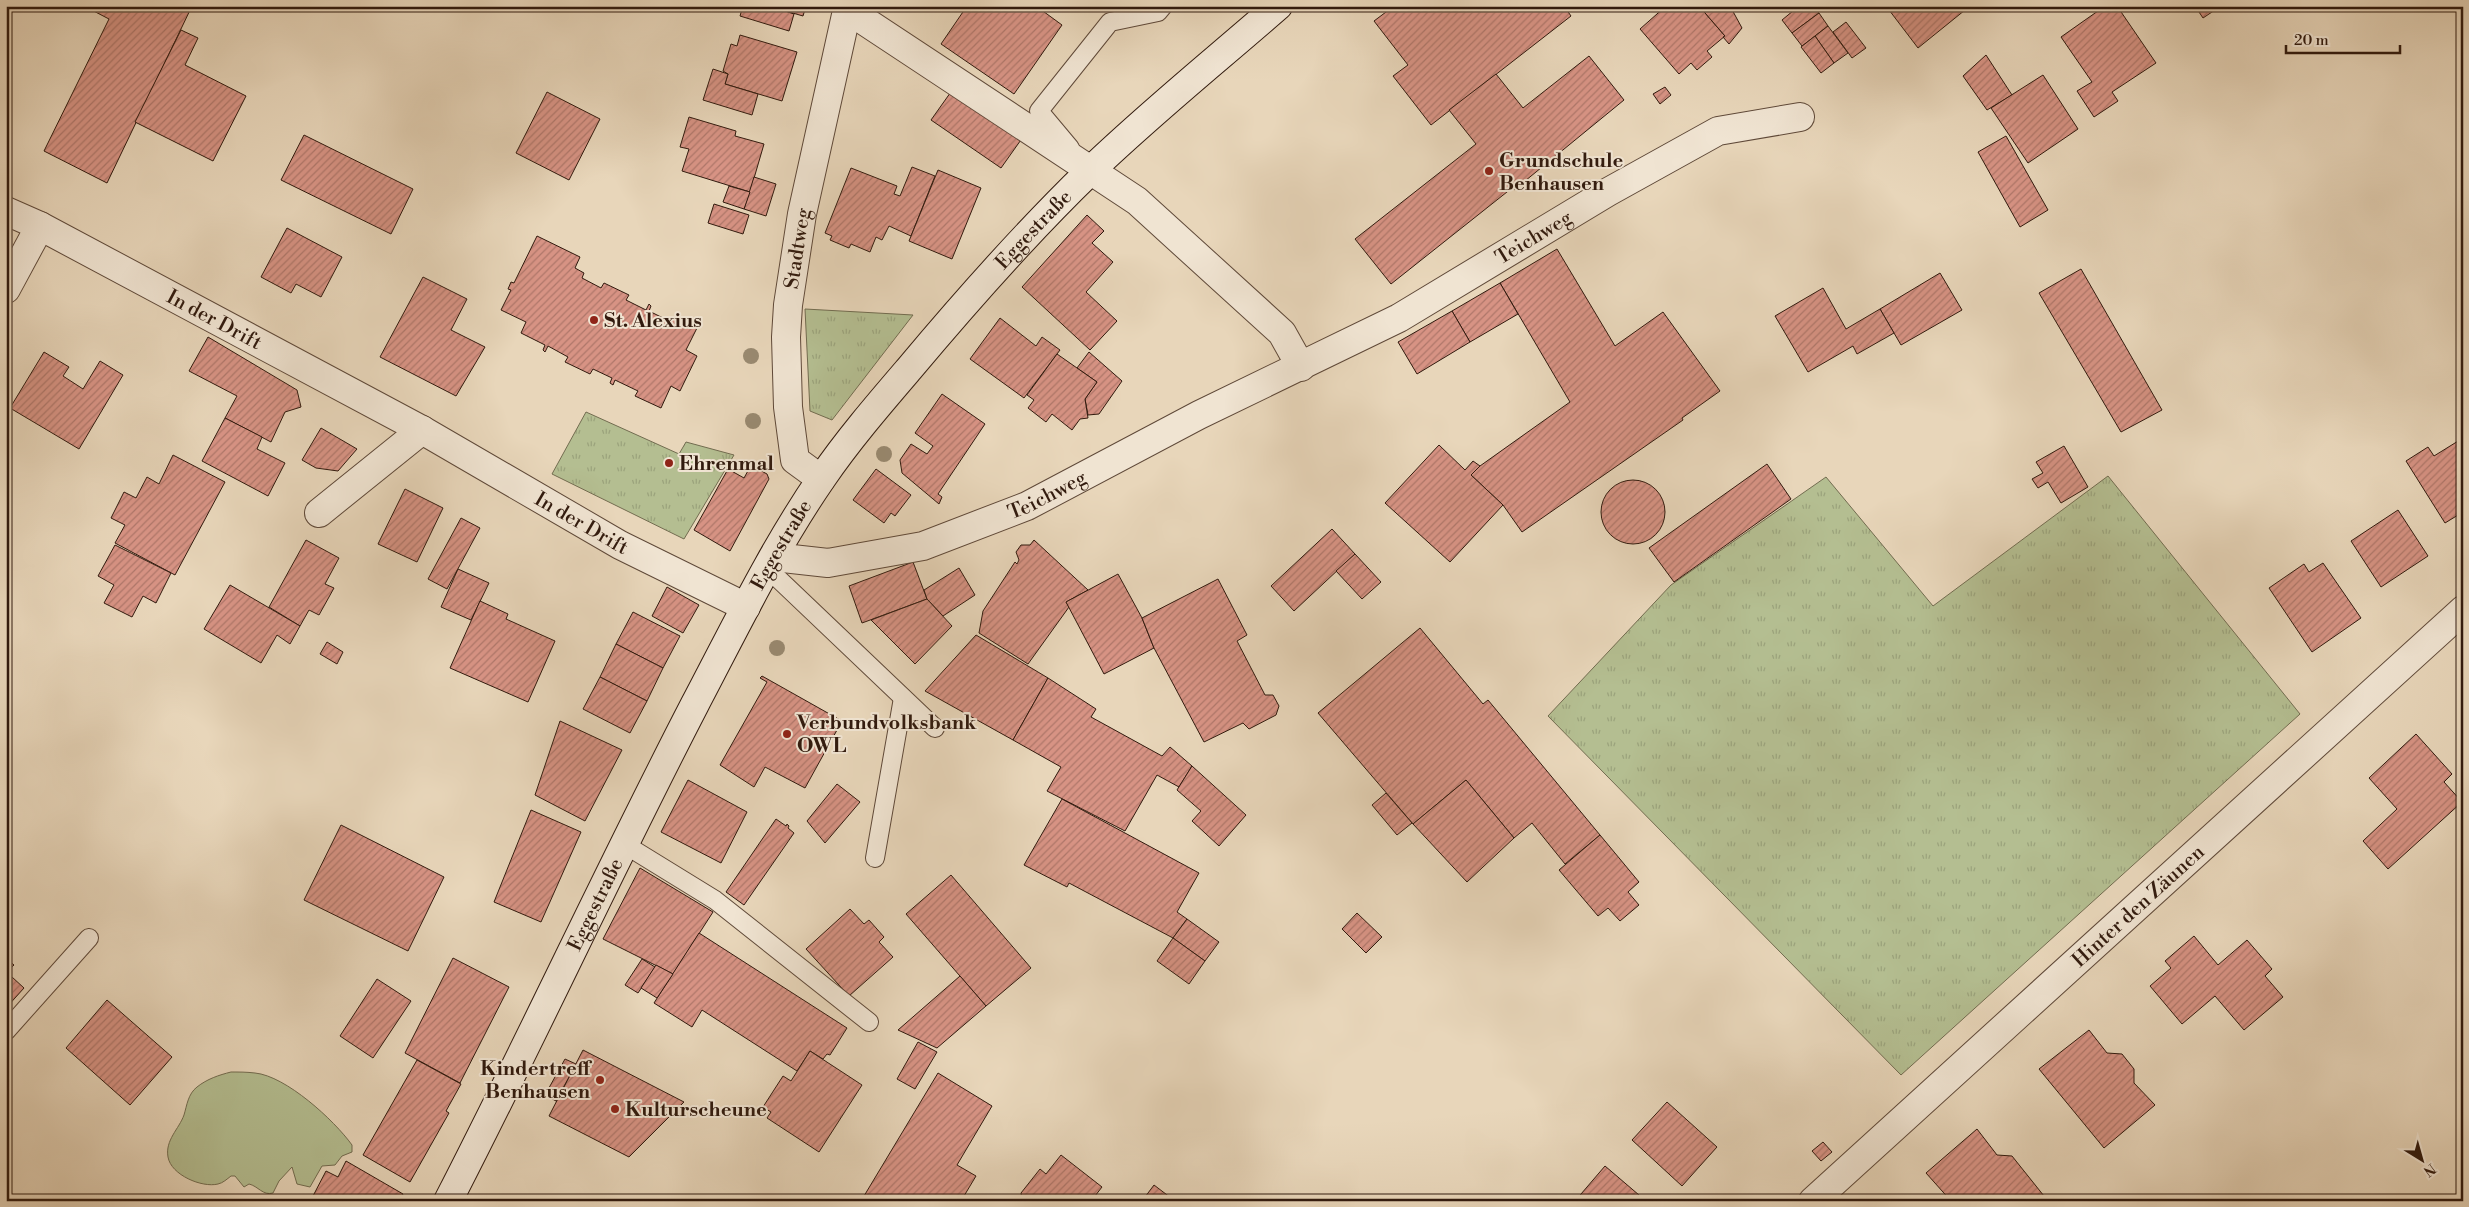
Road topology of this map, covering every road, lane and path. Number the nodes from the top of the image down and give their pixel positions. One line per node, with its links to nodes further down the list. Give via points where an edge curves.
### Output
1 (1163, 6): 5 (lane, via 1158,12 1110,22 1039,111)
2 (1278, 6): 5 (street, Eggestraße)
3 (848, 8): 5 (street, Stadtweg); 11 (street, Stadtweg, via 802,214 786,337 788,407 795,460)
4 (1800, 117): 9 (street, Teichweg, via 1718,131 1600,197 1399,318)
5 (1090, 171): 9 (street, via 1137,201 1282,333); 11 (street, Eggestraße, via 944,328 856,432)
6 (6, 211): 7 (street, In der Drift)
7 (40, 226): 8 (street); 10 (street, In der Drift)
8 (6, 289)
9 (1301, 367): 13 (street, Teichweg, via 1200,415 1027,506 923,546 828,563)
10 (422, 430): 12 (street); 14 (street, In der Drift, via 620,545)
11 (821, 479): 13 (street, Eggestraße)
12 (319, 514)
13 (771, 563): 14 (street, Eggestraße); 16 (lane)
14 (746, 607): 18 (street, Eggestraße)
15 (2463, 610): 24 (street, Hinter den Zäunen)
16 (903, 698): 17 (lane); 19 (lane)
17 (935, 728)
18 (624, 844): 21 (lane, via 715,900); 23 (street, Eggestraße)
19 (875, 858)
20 (89, 938): 22 (lane)
21 (870, 1022)
22 (6, 1031)
23 (448, 1201)
24 (1812, 1201)

